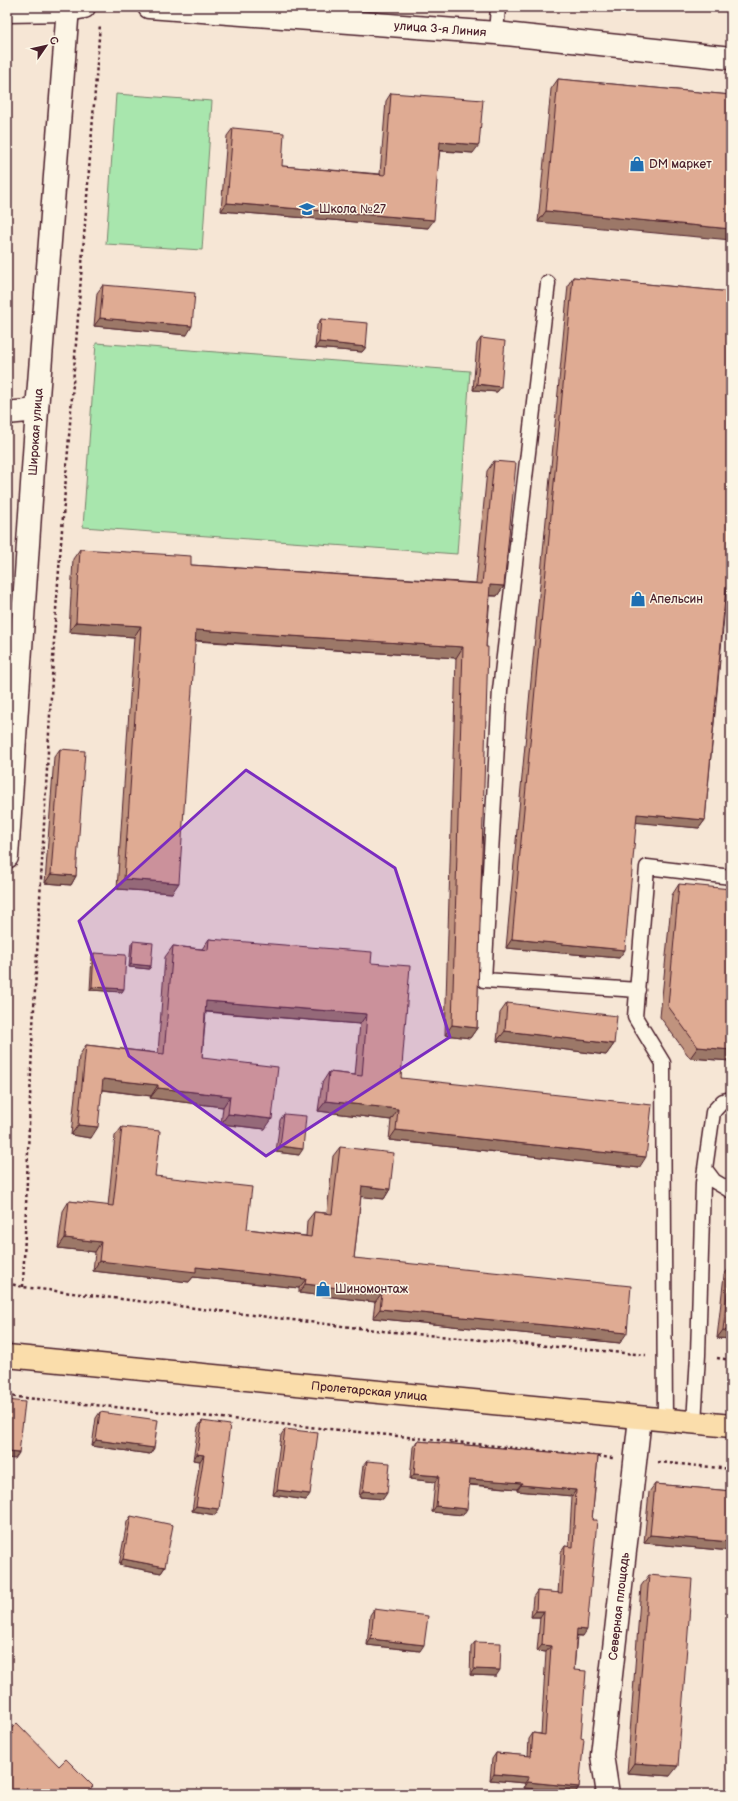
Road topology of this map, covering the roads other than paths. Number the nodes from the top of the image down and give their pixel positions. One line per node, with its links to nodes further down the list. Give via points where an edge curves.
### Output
1 (149, 7): 5 (street, улица 3-я Линия)
2 (498, 7): 5 (lane)
3 (73, 8): 4 (street); 8 (street, Широкая улица)
4 (7, 11)
5 (496, 33): 6 (street, улица 3-я Линия)
6 (731, 58)
7 (548, 283): 13 (lane, via 500,690 484,980)
8 (37, 410): 9 (street); 10 (street, Широкая улица)
9 (7, 413)
10 (8, 820): 11 (street, Широкая улица)
11 (7, 857)
12 (731, 877): 13 (lane, via 647,867)
13 (638, 990): 19 (lane, via 636,1017 663,1063)
14 (731, 1099): 15 (lane, via 723,1101 712,1112)
15 (705, 1169): 16 (lane, via 714,1181); 20 (lane)
16 (731, 1191)
17 (7, 1356): 18 (main road, Пролетарская улица)
18 (640, 1418): 19 (main road, Пролетарская улица); 22 (street, Северная площадь, via 602,1755)
19 (665, 1421): 20 (main road, Пролетарская улица)
20 (694, 1423): 21 (main road, Пролетарская улица)
21 (731, 1426)
22 (608, 1794)

